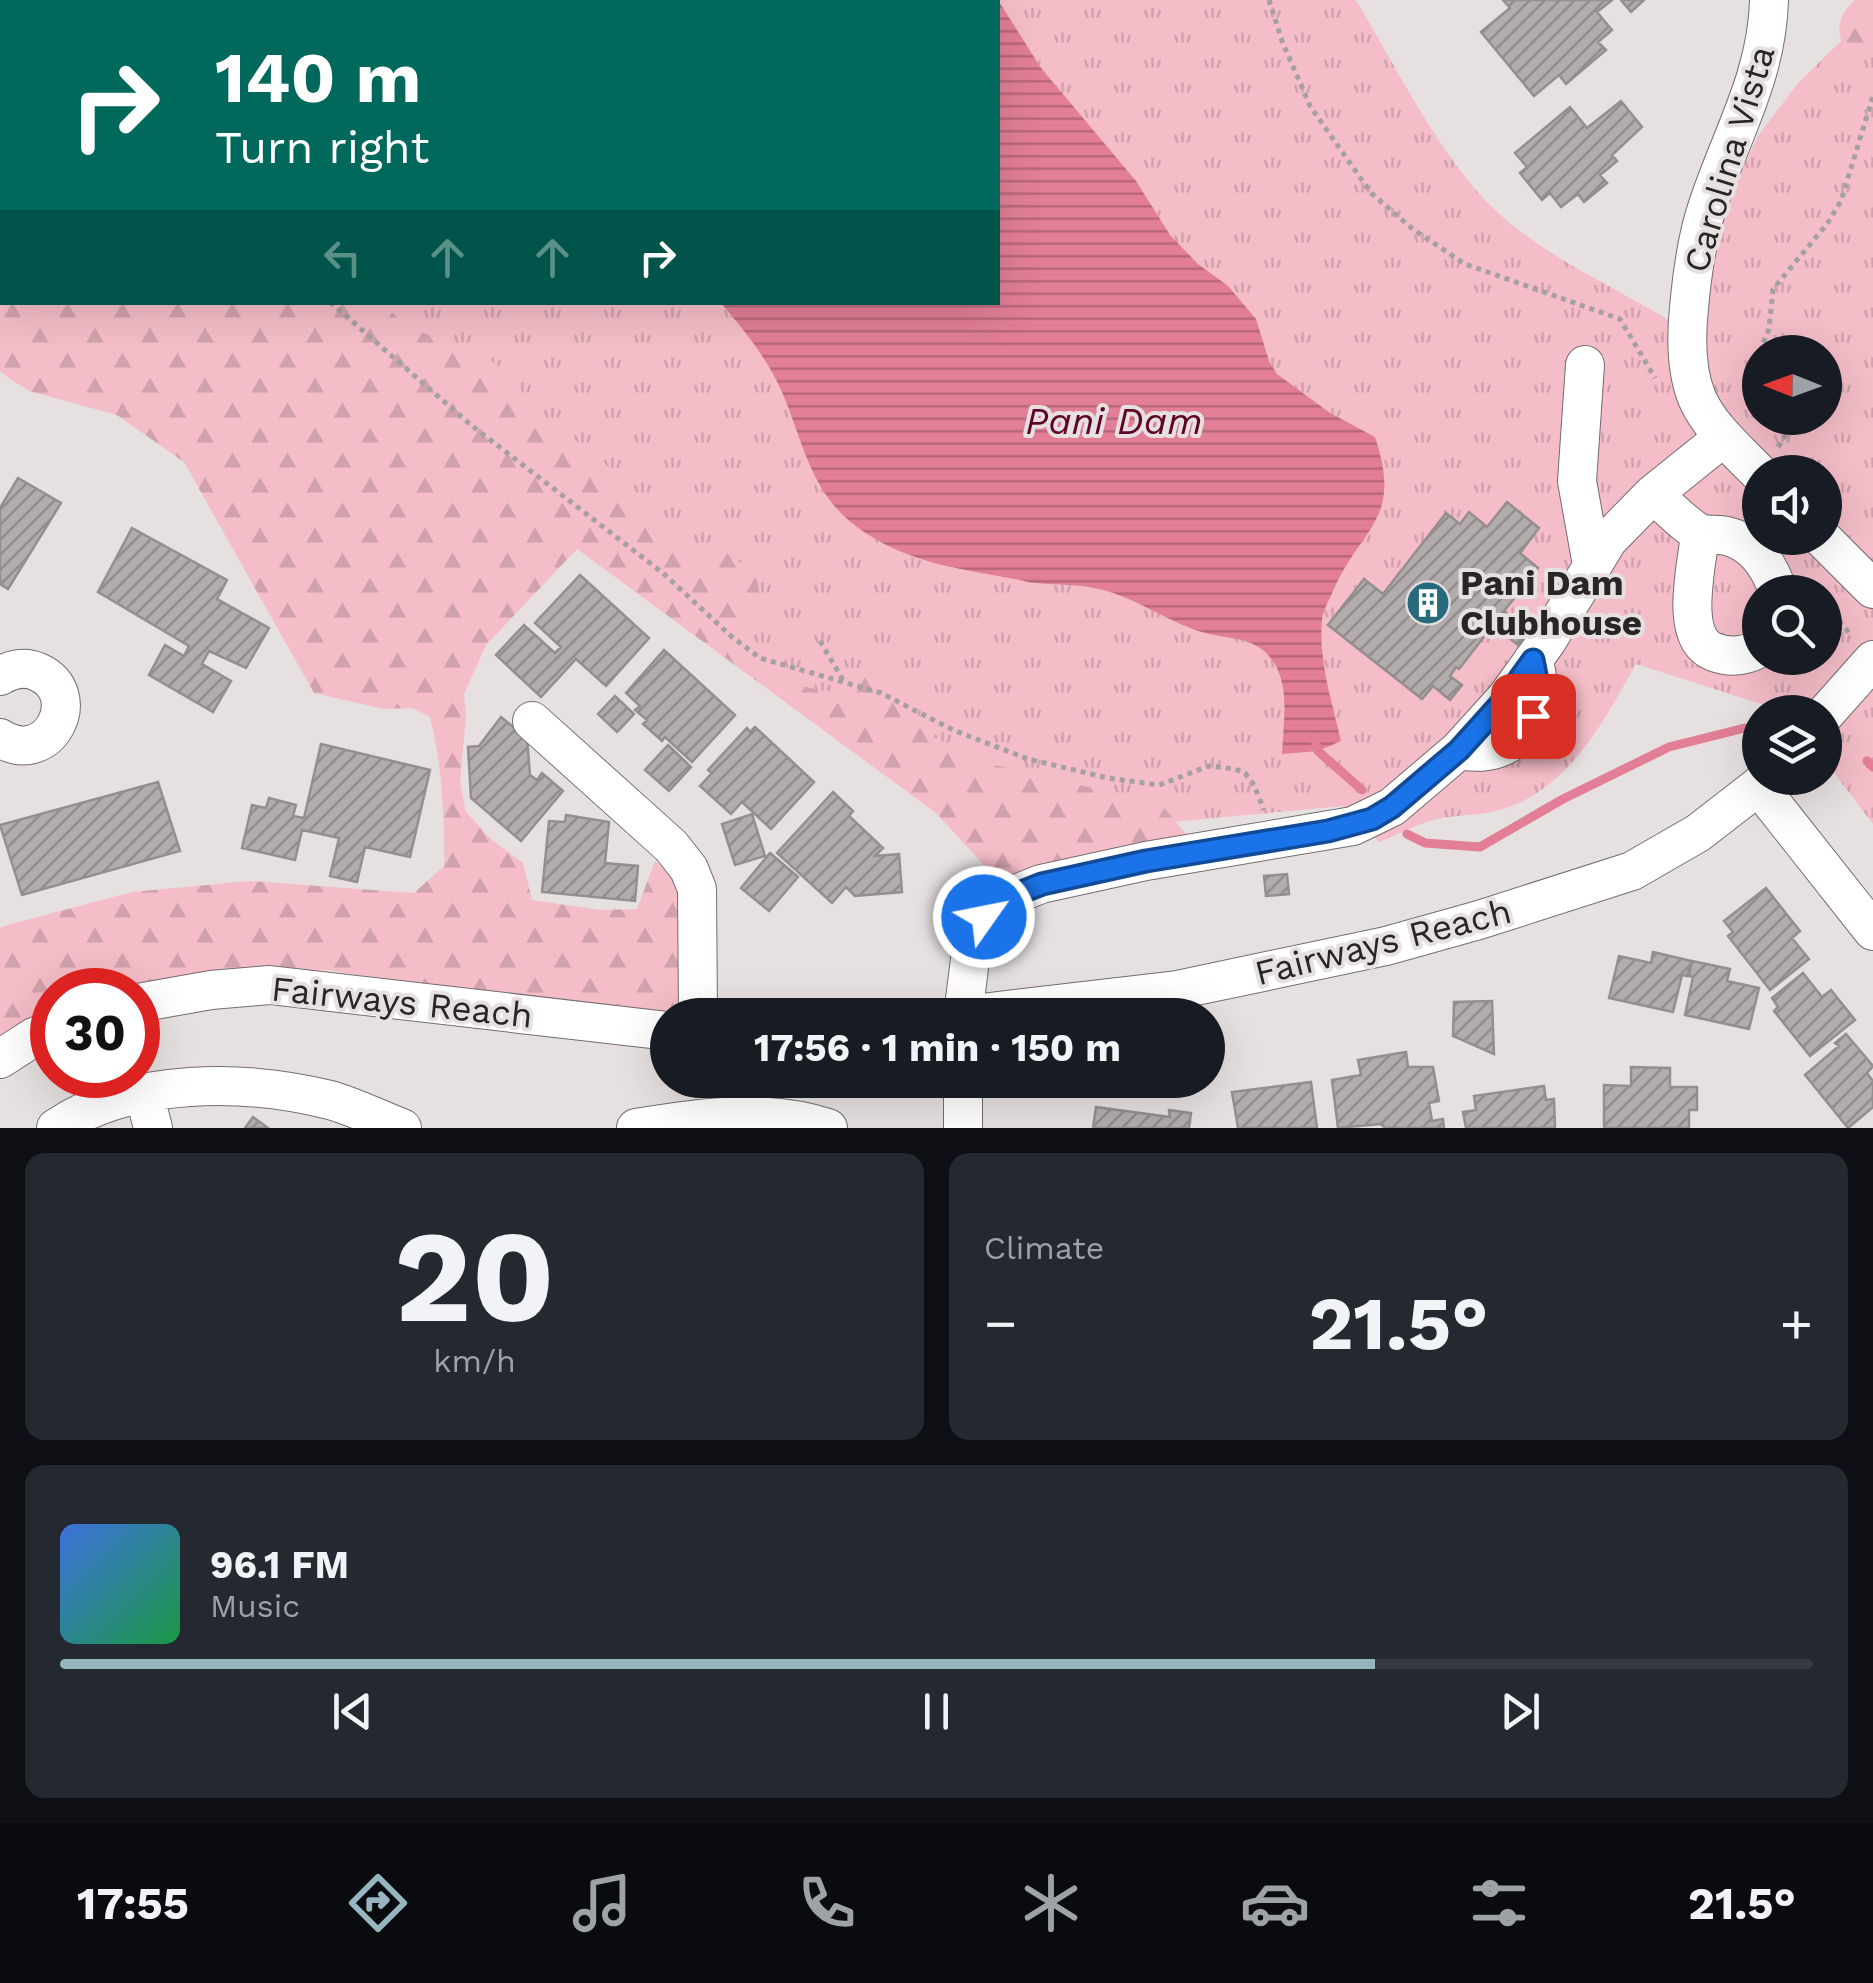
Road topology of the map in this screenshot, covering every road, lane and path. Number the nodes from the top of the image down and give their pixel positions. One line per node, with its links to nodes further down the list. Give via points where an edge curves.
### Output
1 (1269, 0): 5 (path, via 1310,106 1371,193 1465,264 1610,313)
2 (1769, 0): 8 (street, Carolina Vista, via 1758,81 1706,211 1693,266 1691,381)
3 (1873, 96): 6 (path, via 1842,201 1772,289)
4 (333, 305): 21 (path, via 471,426 664,573 749,651)
5 (1627, 328)
6 (1767, 335)
7 (1585, 366): 13 (street, via 1577,480)
8 (1724, 436): 9 (street, Carolina Vista); 10 (street)
9 (1742, 455)
10 (1653, 494): 11 (street); 13 (street)
11 (1700, 534): 14 (street, via 1748,545); 18 (street, via 1694,632 1723,656)
12 (1839, 555): 15 (street)
13 (1592, 566): 27 (street, via 1506,698 1459,750 1372,819)
14 (1773, 575)
15 (1873, 589)
16 (1842, 625): 19 (path)
17 (820, 641): 21 (path)
18 (1742, 654)
19 (1873, 660): 22 (street)
20 (0, 676): 24 (street, via 21,668 45,676 61,709 42,740 18,746)
21 (845, 682): 27 (path, via 1005,751 1108,778 1160,784 1209,766 1236,769 1254,785)
22 (1842, 695)
23 (532, 721): 29 (street, via 689,869 697,889)
24 (0, 738)
25 (1748, 795): 31 (street, Fairways Reach, via 1632,871 1296,967)
26 (1773, 795): 28 (street)
27 (1276, 839): 30 (street, via 1094,872 1006,898 984,917 972,944)
28 (1873, 931)
29 (698, 998)
30 (966, 998)
31 (1109, 998)
32 (160, 999): 33 (street, Fairways Reach, via 270,986)
33 (650, 1029)
34 (30, 1039): 35 (street)
35 (0, 1059)
36 (963, 1098): 42 (street)
37 (149, 1110): 38 (street, via 73,1116); 39 (street, via 217,1086 276,1089 335,1101)
38 (56, 1128)
39 (402, 1128)
40 (636, 1128): 41 (street, via 766,1116)
41 (828, 1128)
42 (963, 1128)

